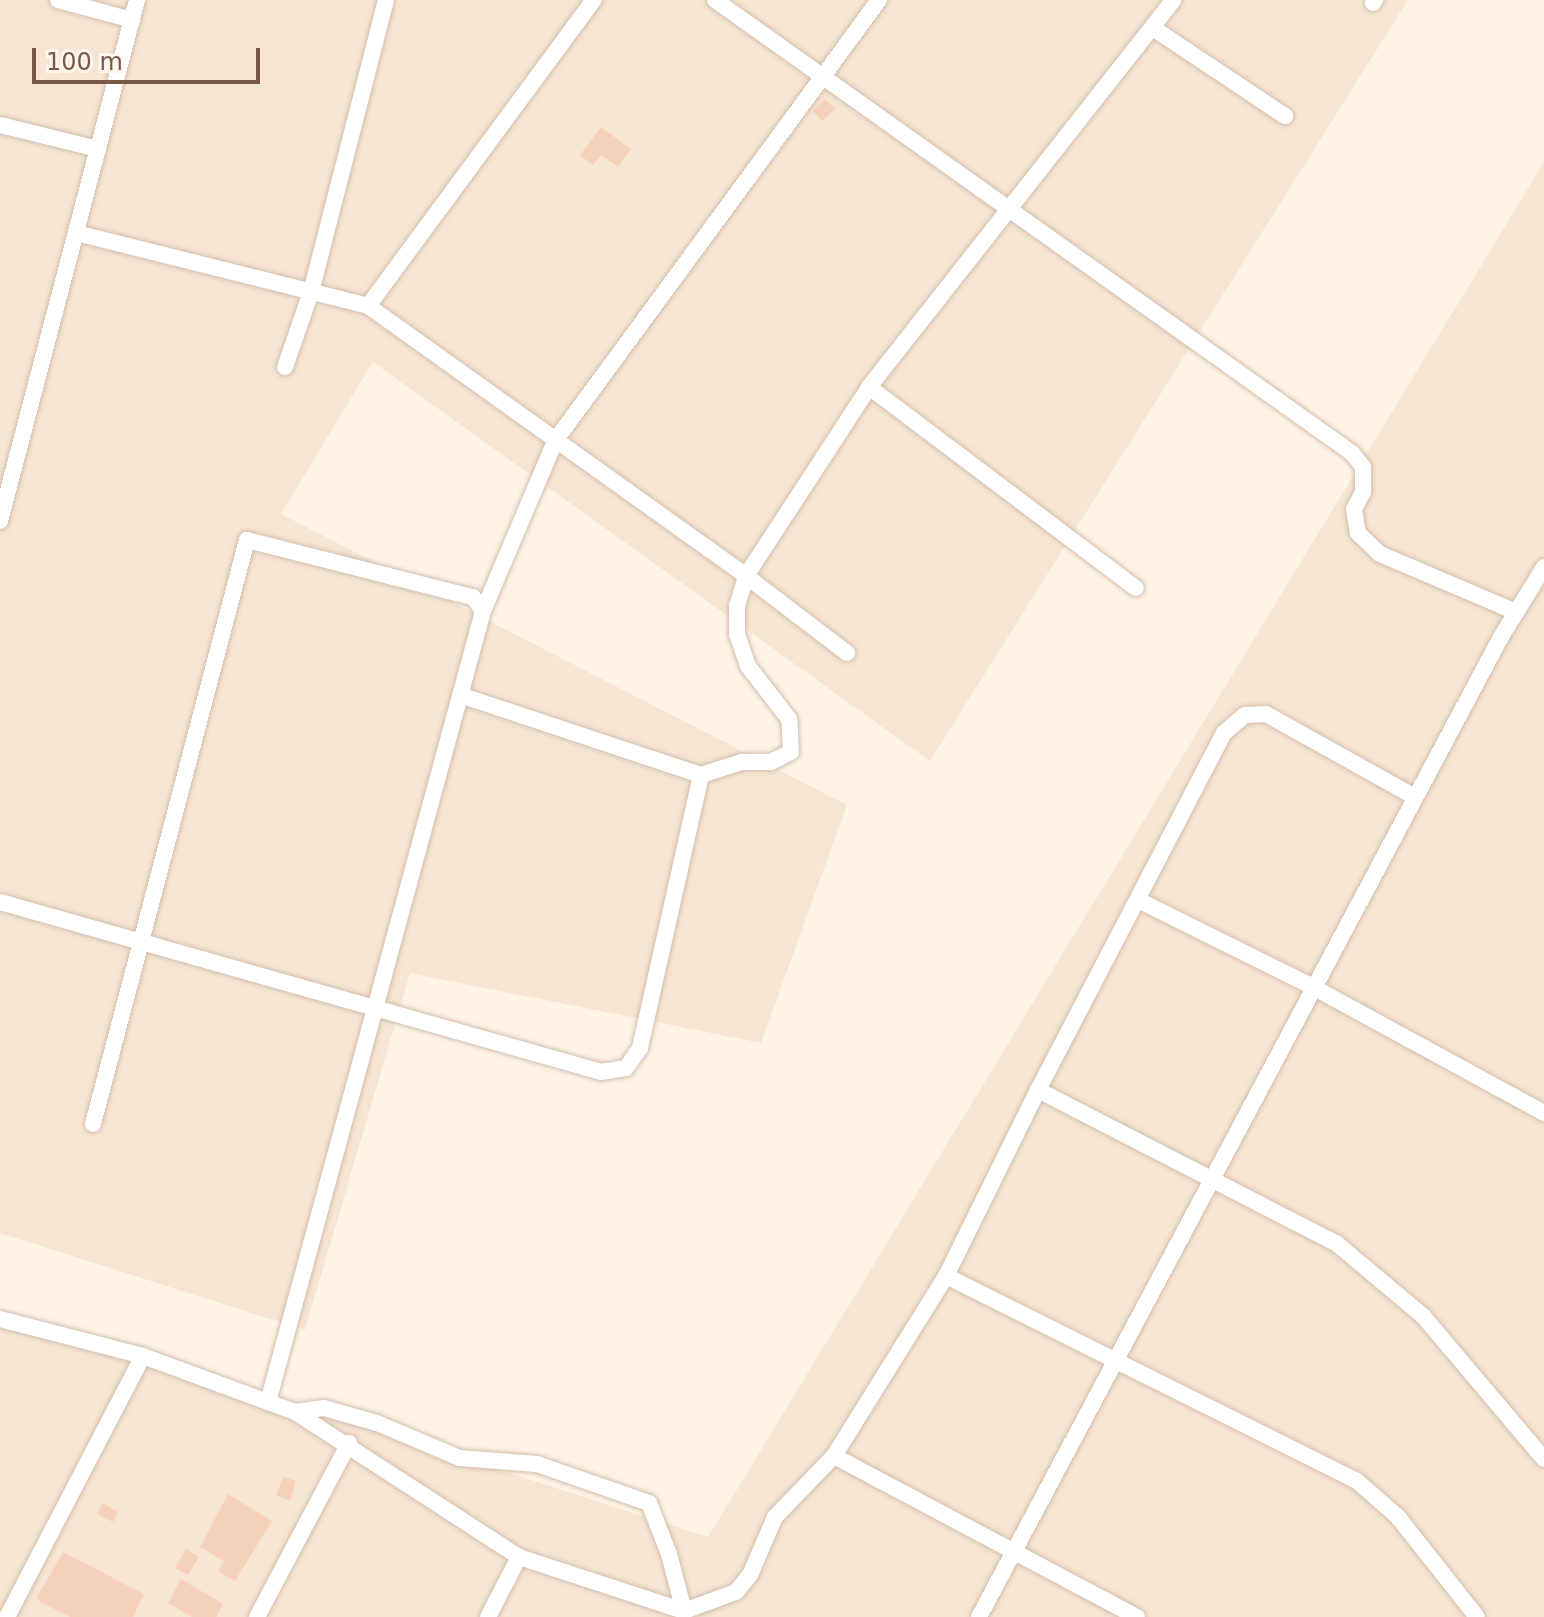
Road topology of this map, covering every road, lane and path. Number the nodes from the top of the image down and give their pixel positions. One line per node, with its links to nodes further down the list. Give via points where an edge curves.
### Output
1 (58, 0): 8 (street)
2 (137, 0): 8 (street)
3 (386, 0): 16 (street)
4 (594, 0): 17 (street)
5 (715, 0): 10 (street)
6 (879, 0): 10 (street)
7 (1173, 0): 9 (street)
8 (132, 20): 13 (street)
9 (1153, 28): 11 (street); 14 (street)
10 (823, 76): 14 (street); 20 (street)
11 (1285, 116)
12 (0, 125): 13 (street)
13 (98, 149): 15 (street)
14 (1010, 209): 19 (street); 26 (street, via 1352,453 1363,467 1363,492 1354,509 1358,533 1380,554)
15 (76, 233): 16 (street); 21 (street)
16 (311, 292): 17 (street); 18 (street)
17 (368, 306): 20 (street)
18 (285, 367)
19 (869, 387): 23 (street); 24 (street)
20 (555, 441): 23 (street); 25 (street)
21 (0, 521)
22 (1544, 567): 26 (street)
23 (746, 576): 27 (street); 29 (street, via 737,606 737,634 748,666 789,719 791,752 771,762 742,762)
24 (1136, 588)
25 (483, 611): 28 (street); 33 (street, via 473,597 247,540)
26 (1516, 612): 30 (street)
27 (847, 653)
28 (460, 695): 29 (street); 35 (street)
29 (701, 775): 35 (street, via 640,1048 626,1068 601,1072)
30 (1415, 797): 31 (street, via 1266,714 1245,715 1224,733); 34 (street)
31 (1138, 900): 34 (street); 36 (street)
32 (0, 902): 33 (street)
33 (142, 943): 35 (street); 38 (street)
34 (1313, 987): 37 (street); 39 (street)
35 (374, 1010): 44 (street)
36 (1038, 1090): 39 (street); 40 (street)
37 (1544, 1113)
38 (93, 1124)
39 (1212, 1179): 43 (street); 48 (street, via 1336,1243 1423,1316)
40 (946, 1276): 43 (street); 47 (street)
41 (0, 1319): 42 (street)
42 (143, 1356): 44 (street); 52 (street)
43 (1114, 1362): 49 (street); 57 (street, via 1357,1481 1398,1517)
44 (268, 1402): 45 (street)
45 (295, 1412): 46 (street); 51 (street, via 324,1408 377,1423 460,1458 537,1464 649,1503)
46 (349, 1443): 50 (street); 53 (street)
47 (834, 1456): 49 (street); 51 (street, via 775,1517 750,1575 736,1592)
48 (1544, 1459)
49 (1014, 1550): 55 (street); 56 (street)
50 (519, 1557): 51 (street); 54 (street)
51 (684, 1611)
52 (7, 1617)
53 (257, 1617)
54 (488, 1617)
55 (979, 1617)
56 (1137, 1617)
57 (1477, 1617)

